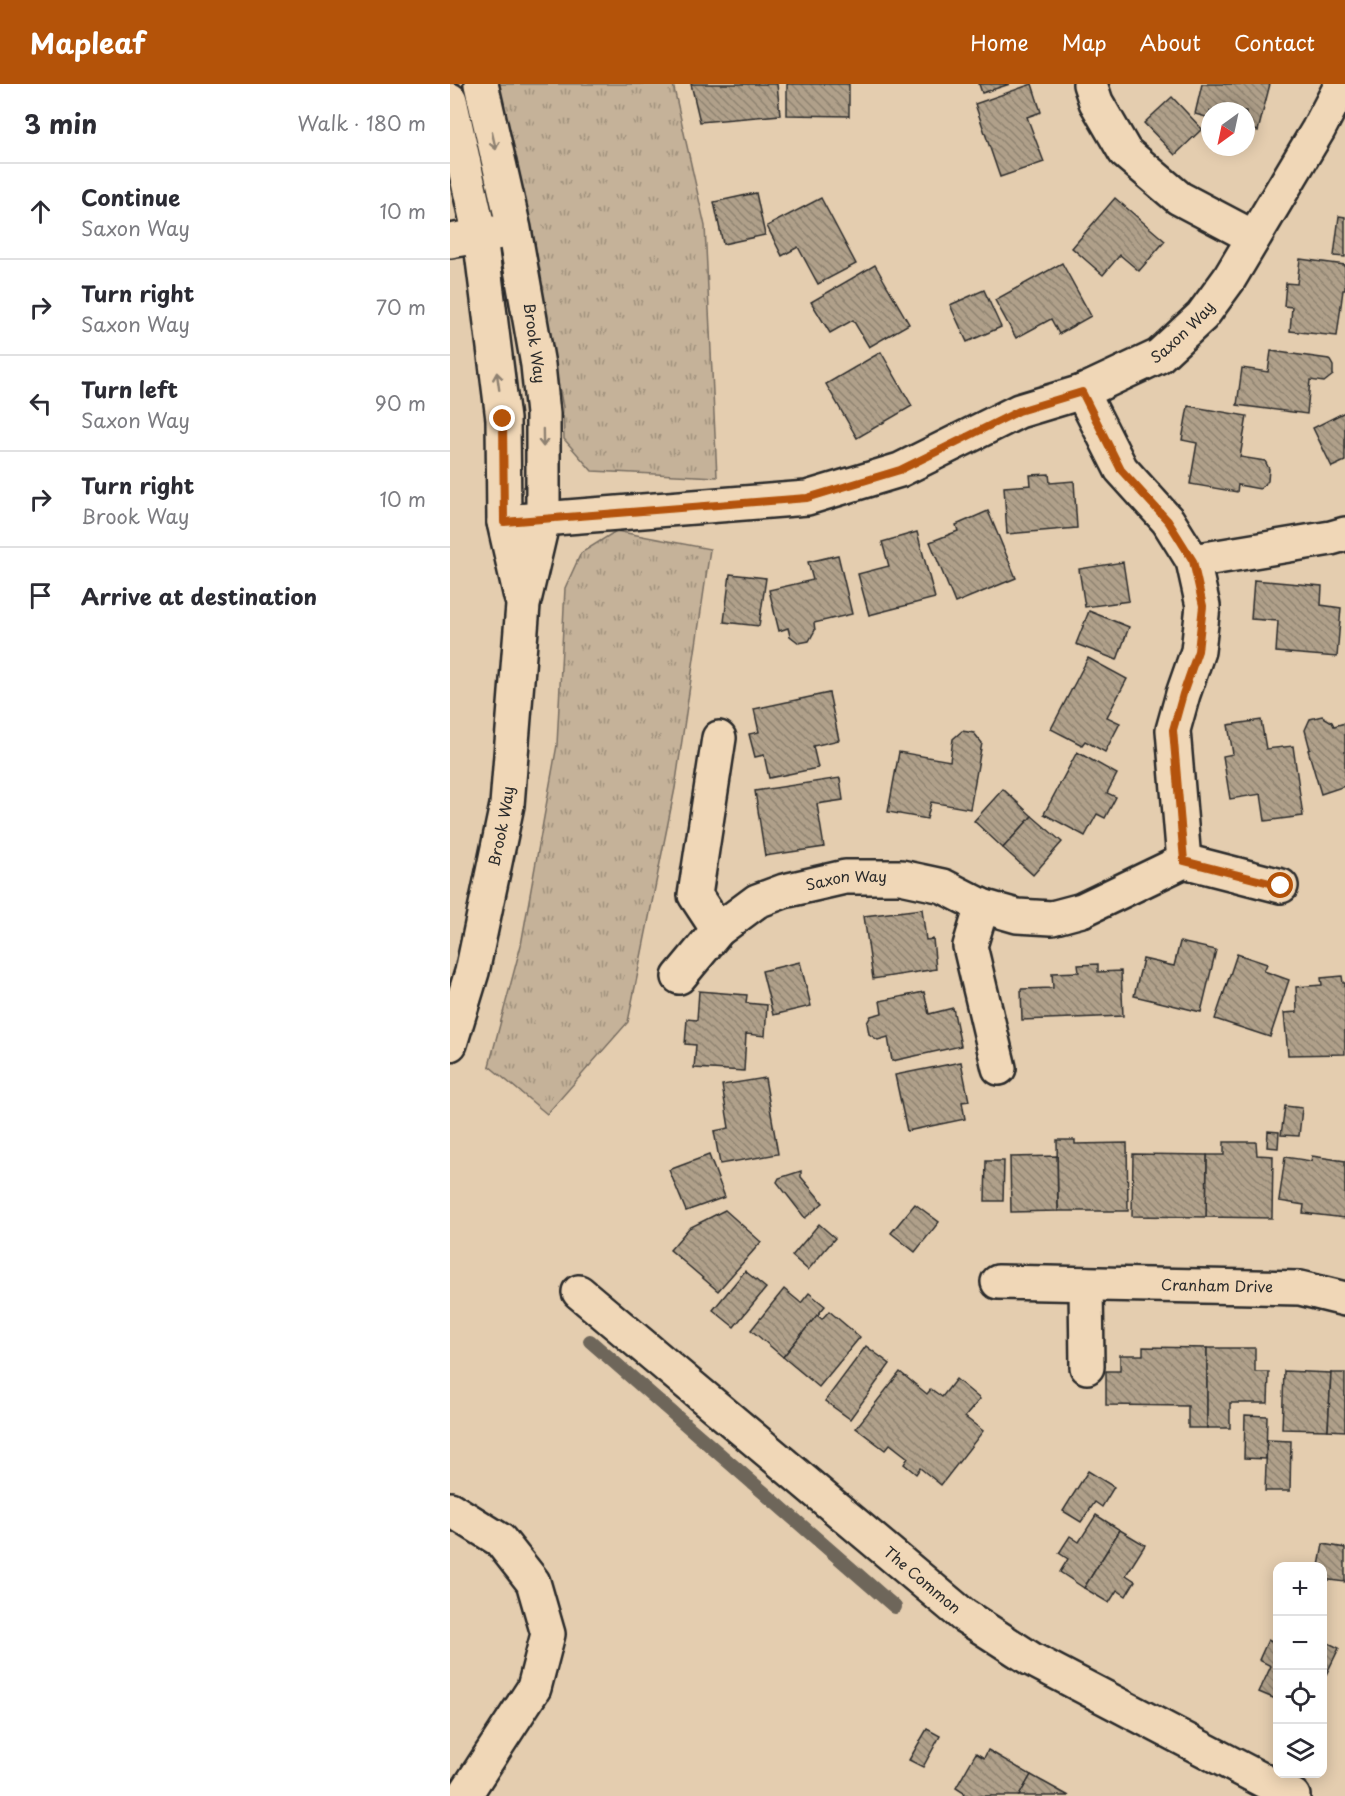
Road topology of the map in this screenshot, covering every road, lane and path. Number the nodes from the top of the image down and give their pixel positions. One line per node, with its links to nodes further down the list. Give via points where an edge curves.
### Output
1 (481, 84): 5 (street, Brook Way, one-way to 5)
2 (1090, 84): 6 (street, via 1125,152 1179,198)
3 (1342, 84): 6 (street, Saxon Way)
4 (450, 100): 7 (street, Brook Way)
5 (514, 229): 7 (street); 9 (street, Brook Way, one-way to 9, via 543,414)
6 (1253, 237): 8 (street, Saxon Way, via 1202,316 1159,356)
7 (465, 239): 10 (street, Brook Way, one-way to 7, via 503,419)
8 (1082, 392): 9 (street, Saxon Way, via 1019,411 900,470 807,498); 12 (street, via 1121,470 1168,521)
9 (543, 520): 10 (street, Saxon Way); 13 (street, Brook Way)
10 (504, 522): 13 (street, Brook Way)
11 (1345, 534): 12 (street)
12 (1193, 561): 15 (street, via 1203,606 1198,651 1173,730)
13 (523, 605): 20 (street, Brook Way, via 507,805 472,972)
14 (719, 738): 18 (street, via 695,895)
15 (1184, 861): 16 (street); 17 (street, Saxon Way, via 1082,910 1052,918 1017,916)
16 (1281, 886)
17 (982, 906): 18 (street, Saxon Way, via 943,886 901,877 845,877 757,901); 21 (street, via 970,946)
18 (718, 930): 19 (street, Saxon Way)
19 (679, 976)
20 (450, 1044)
21 (999, 1068)
22 (998, 1282): 23 (street, Cranham Drive)
23 (1086, 1284): 24 (street, Cranham Drive, via 1300,1288); 26 (street)
24 (1345, 1299)
25 (582, 1305): 29 (street, The Common, via 963,1615 1032,1659)
26 (1087, 1367)
27 (450, 1509): 28 (street, via 500,1540 533,1582 548,1634 534,1688)
28 (464, 1796)
29 (1293, 1796)

